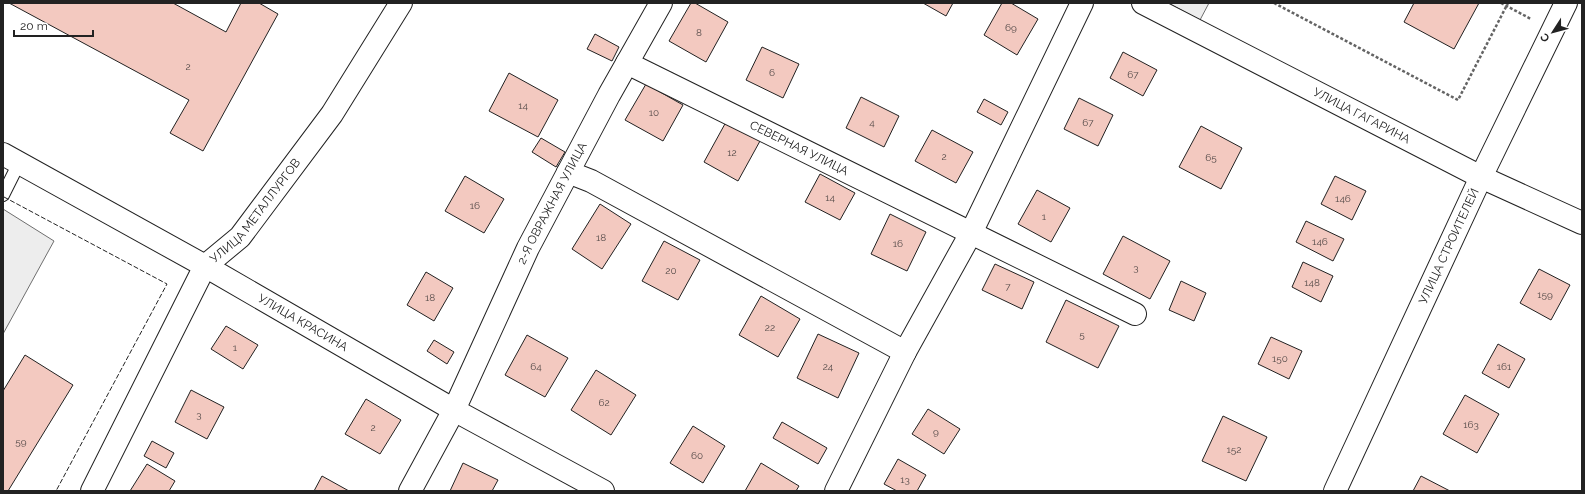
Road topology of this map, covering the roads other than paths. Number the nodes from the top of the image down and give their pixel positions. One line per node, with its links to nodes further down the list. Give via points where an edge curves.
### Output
1 (401, 3): 13 (street, УЛИЦА МЕТАЛЛУРГОВ, via 332,114 240,237)
2 (661, 3): 6 (street, 2-Я ОВРАЖНАЯ УЛИЦА)
3 (1082, 3): 12 (street)
4 (1143, 3): 9 (street, УЛИЦА ГАГАРИНА)
5 (1566, 3): 9 (street, УЛИЦА СТРОИТЕЛЕЙ)
6 (627, 63): 8 (street, 2-Я ОВРАЖНАЯ УЛИЦА); 12 (street, СЕВЕРНАЯ УЛИЦА)
7 (11, 159): 10 (lane); 13 (street, УЛИЦА КРАСИНА)
8 (568, 172): 15 (street, via 591,181); 16 (street, 2-Я ОВРАЖНАЯ УЛИЦА, via 528,248)
9 (1481, 177): 11 (street, УЛИЦА ГАГАРИНА); 21 (street, УЛИЦА СТРОИТЕЛЕЙ)
10 (3, 195)
11 (1582, 223)
12 (971, 233): 14 (street, СЕВЕРНАЯ УЛИЦА); 15 (street)
13 (205, 266): 16 (street, УЛИЦА КРАСИНА); 17 (street, УЛИЦА МЕТАЛЛУРГОВ)
14 (1135, 314)
15 (905, 352): 20 (street)
16 (454, 410): 18 (street, 2-Я ОВРАЖНАЯ УЛИЦА); 19 (street, УЛИЦА КРАСИНА)
17 (92, 491)
18 (410, 491)
19 (604, 491)
20 (836, 491)
21 (1334, 491)

